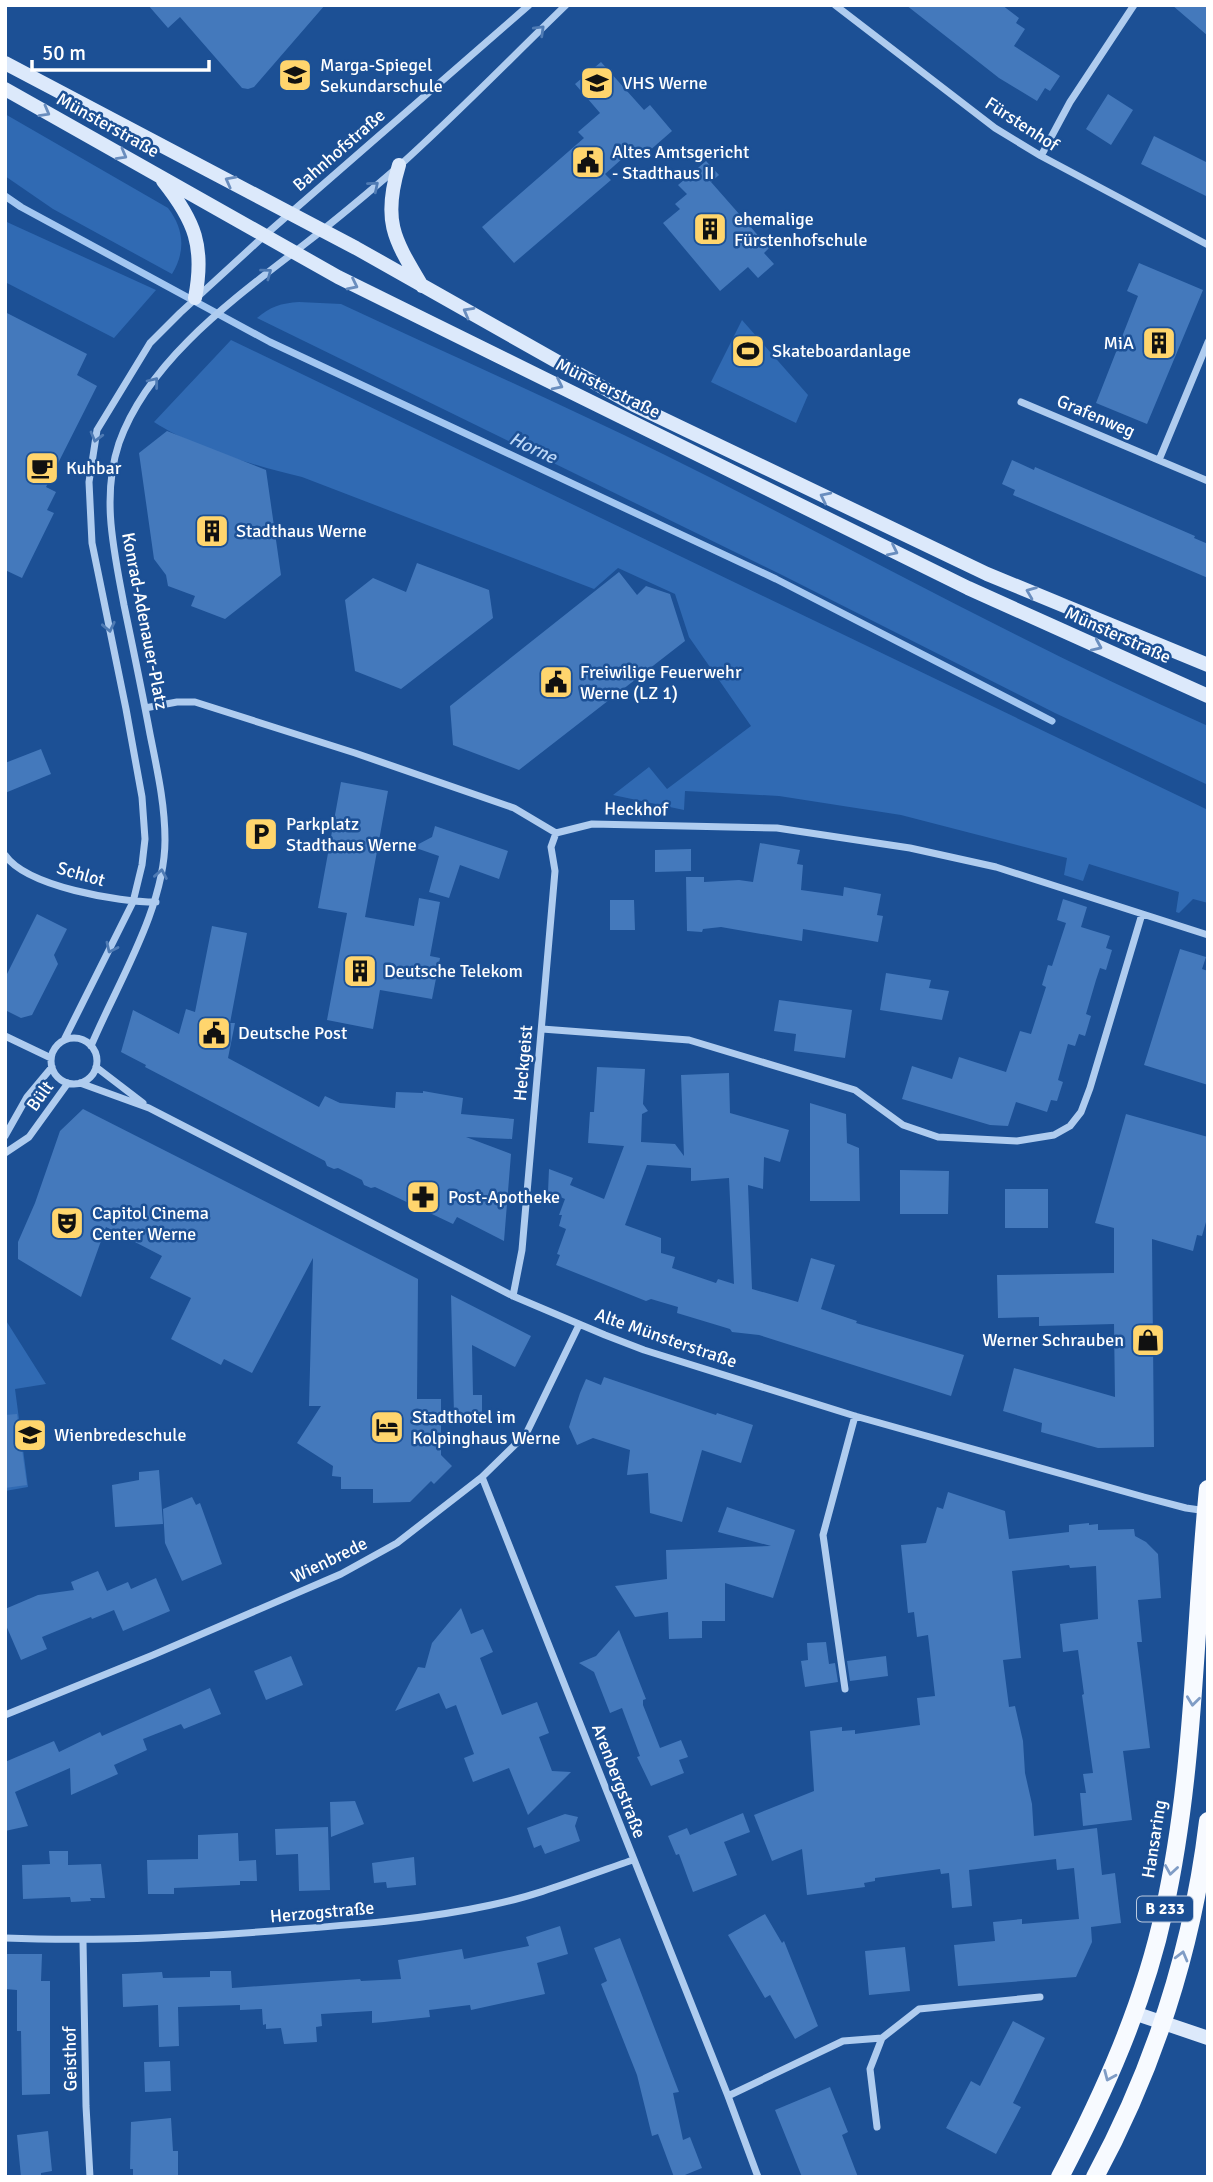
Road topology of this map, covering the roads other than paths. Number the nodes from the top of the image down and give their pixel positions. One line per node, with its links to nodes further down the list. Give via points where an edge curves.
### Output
1 (529, 5): 10 (street, Bahnhofstraße)
2 (566, 5): 8 (street, one-way to 2)
3 (835, 5): 7 (street, Fürstenhof, via 995,128)
4 (1134, 5): 7 (street)
5 (5, 63): 10 (main road, Münsterstraße, one-way to 5)
6 (5, 89): 9 (main road, Münsterstraße, one-way to 9)
7 (1041, 156): 13 (street, Fürstenhof)
8 (399, 165): 11 (street, one-way to 8); 15 (main road, via 391,223)
9 (160, 176): 12 (main road, Münsterstraße); 16 (main road, via 190,218 198,240)
10 (290, 213): 11 (main road, Münsterstraße); 12 (street, Bahnhofstraße)
11 (322, 230): 14 (street, Konrad-Adenauer-Platz); 15 (main road, Münsterstraße)
12 (264, 236): 14 (main road, Münsterstraße); 16 (street, Konrad-Adenauer-Platz)
13 (1208, 245)
14 (293, 254): 22 (main road, Münsterstraße, one-way to 22, via 968,588); 23 (street, Konrad-Adenauer-Platz, one-way to 14, via 113,551 109,484 120,441 145,393 173,358 241,293)
15 (423, 287): 21 (main road, Münsterstraße, one-way to 15, via 987,574 647,411)
16 (195, 298): 26 (street, Konrad-Adenauer-Platz, one-way to 26, via 150,343 97,430 89,482 92,543 142,797 145,839)
17 (1208, 342): 19 (street)
18 (1021, 402): 19 (street, Grafenweg)
19 (1159, 460): 20 (street, Grafenweg)
20 (1208, 481)
21 (1208, 665)
22 (1208, 696)
23 (145, 708): 24 (street, via 177,702 215,708 514,808); 27 (street, Konrad-Adenauer-Platz, one-way to 23, via 165,841 162,793)
24 (556, 833): 28 (street, Heckhof, via 592,824 777,828 910,848 996,867); 30 (street, Heckgeist, via 551,848 555,871)
25 (5, 855): 26 (street, Schlot, via 58,886)
26 (133, 902): 27 (street, Schlot); 32 (street, Konrad-Adenauer-Platz, one-way to 32)
27 (156, 902): 33 (street, Konrad-Adenauer-Platz)
28 (1142, 914): 29 (street, Heckhof); 30 (street, via 1081,1112 1070,1126 1054,1135 1017,1141 938,1137 903,1125 855,1090 689,1040)
29 (1208, 935)
30 (542, 1030): 41 (street, Heckgeist, via 522,1250)
31 (5, 1036): 34 (street)
32 (64, 1040): 33 (street, via 80,1039); 34 (street, via 57,1045)
33 (91, 1046): 35 (street)
34 (51, 1063): 36 (street, via 58,1078); 39 (street, Bült)
35 (96, 1067): 37 (street); 38 (street, Alte Münsterstraße)
36 (68, 1083): 37 (street, Alte Münsterstraße); 40 (street, Bült, via 29,1138)
37 (80, 1083): 38 (street, Alte Münsterstraße)
38 (149, 1108): 41 (street, Alte Münsterstraße)
39 (5, 1136)
40 (5, 1153)
41 (513, 1296): 42 (street, Alte Münsterstraße)
42 (579, 1325): 43 (street, Alte Münsterstraße); 44 (street, Wienbrede, via 526,1434)
43 (855, 1416): 46 (street, Alte Münsterstraße); 47 (street, via 823,1535)
44 (482, 1477): 48 (street, Wienbrede, via 397,1543 341,1574); 50 (street, Arenbergstraße)
45 (1208, 1489): 46 (main road, Hansaring / B 233)
46 (1207, 1511): 54 (main road, Hansaring / B 233, one-way to 54, via 1181,1803 1164,1910)
47 (845, 1689)
48 (5, 1715)
49 (1208, 1821): 55 (main road, B 233, one-way to 49, via 1193,1915)
50 (633, 1860): 52 (street, Herzogstraße, via 496,1905 441,1916 253,1933); 58 (street, Arenbergstraße)
51 (5, 1938): 52 (street, Herzogstraße)
52 (83, 1941): 60 (street, Geisthof)
53 (1040, 1997): 56 (street, via 919,2009)
54 (1134, 2012): 55 (main road); 62 (main road, Hansaring / B 233, one-way to 62, via 1107,2081)
55 (1163, 2022): 57 (main road); 63 (main road, B 233)
56 (882, 2038): 58 (street, via 843,2041); 59 (street, via 870,2069)
57 (1208, 2038)
58 (729, 2096): 61 (street, Arenbergstraße)
59 (877, 2127)
60 (90, 2177)
61 (758, 2177)
62 (1060, 2177)
63 (1095, 2177)

